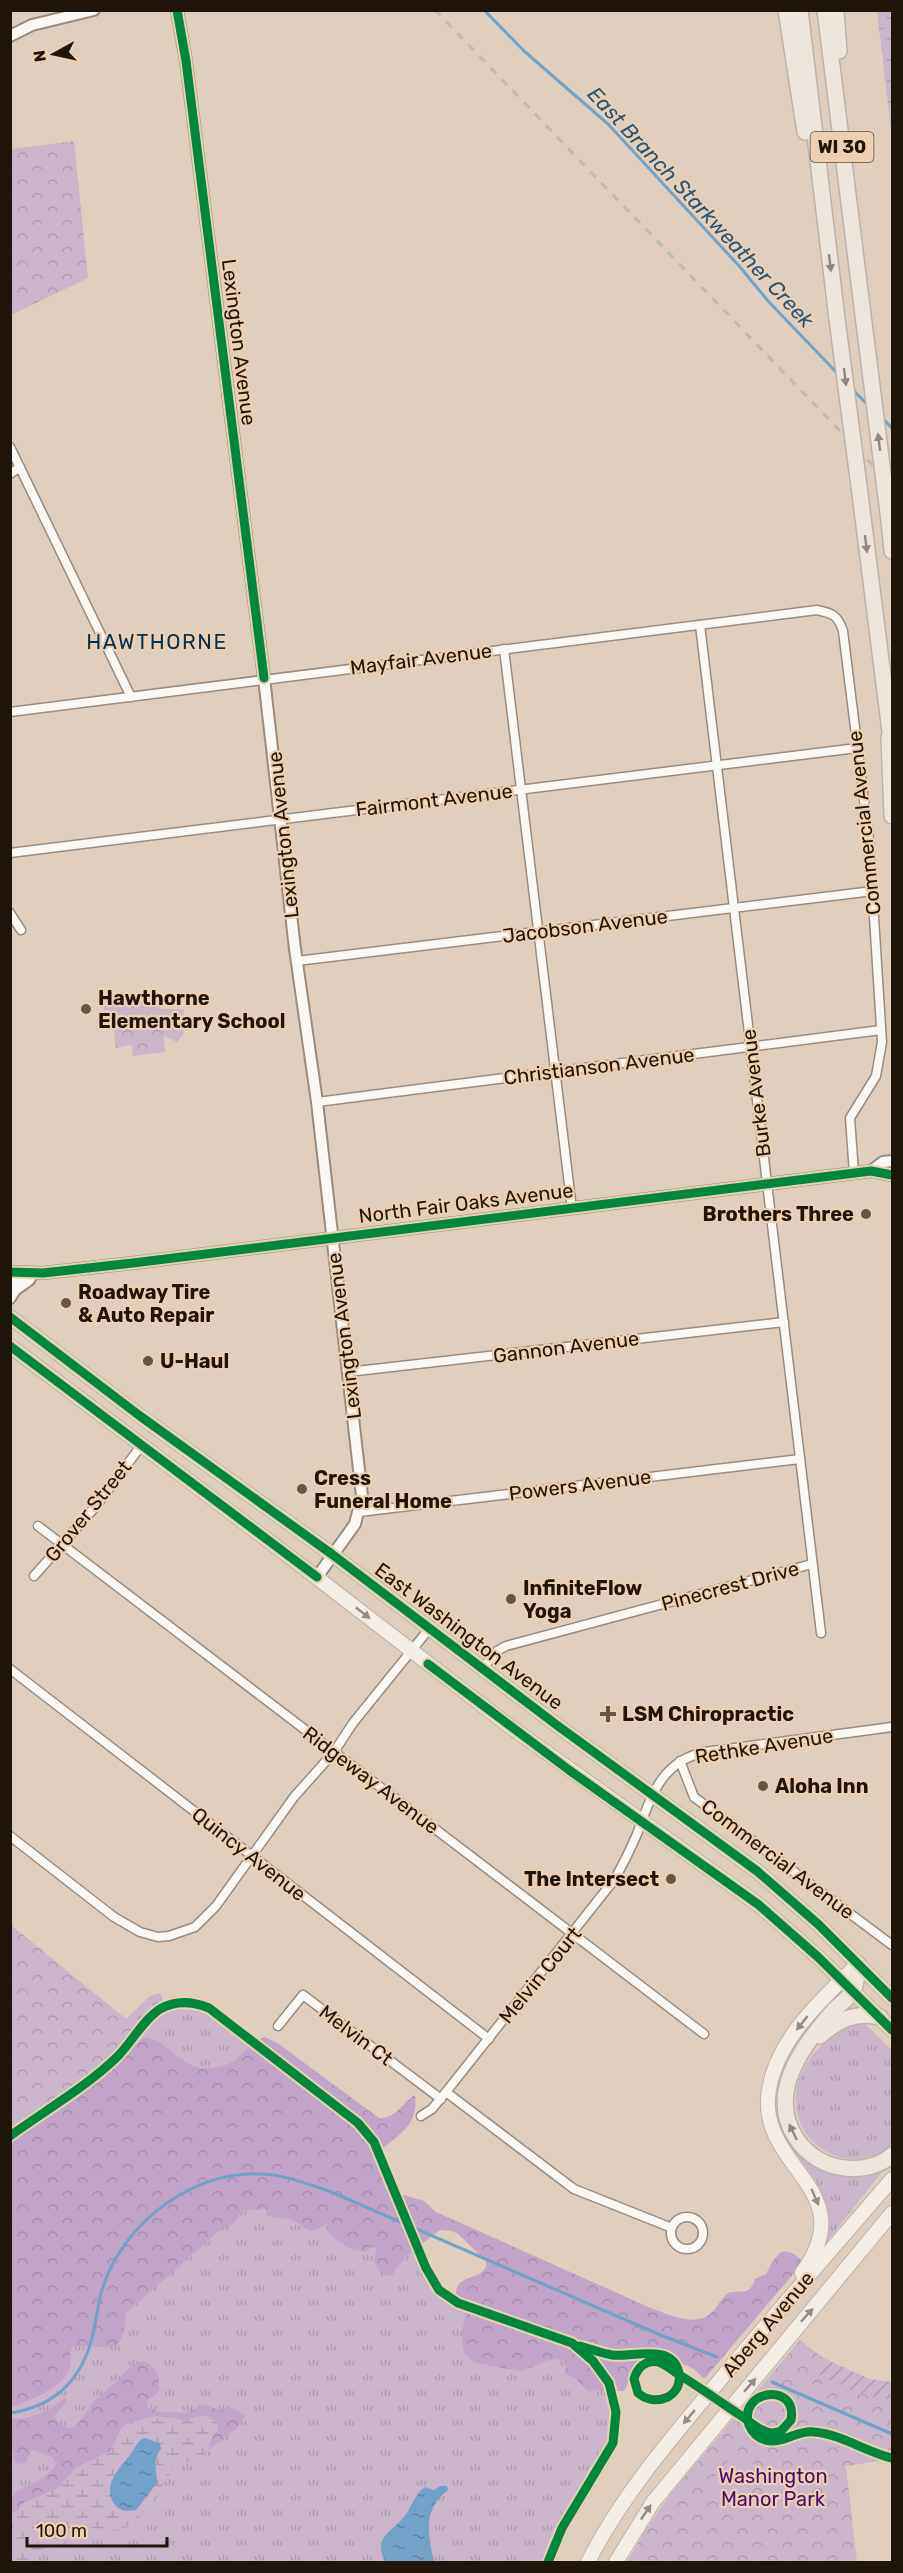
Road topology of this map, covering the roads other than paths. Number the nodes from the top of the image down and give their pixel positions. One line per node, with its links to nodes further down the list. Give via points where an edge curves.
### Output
1 (94, 10): 7 (street, via 32,25)
2 (177, 10): 17 (street, Lexington Avenue)
3 (786, 10): 8 (highway, via 808,149)
4 (800, 10): 8 (highway, WI 30)
5 (825, 10): 9 (highway, WI 30)
6 (836, 10): 9 (highway)
7 (10, 36)
8 (824, 207): 20 (highway, WI 30, one-way to 20, bridge)
9 (859, 284): 13 (highway, WI 30, one-way to 9, bridge)
10 (10, 447): 11 (street)
11 (20, 467): 12 (street); 18 (street)
12 (10, 474)
13 (892, 551)
14 (832, 613): 15 (street, Mayfair Avenue, via 817,610); 22 (street, Commercial Avenue, via 843,631)
15 (700, 625): 16 (street, Mayfair Avenue); 23 (street, Burke Avenue)
16 (504, 649): 17 (street, Mayfair Avenue); 24 (street)
17 (264, 678): 18 (street, Mayfair Avenue); 26 (street, Lexington Avenue)
18 (130, 697): 19 (street, Mayfair Avenue)
19 (10, 712)
20 (889, 719): 21 (highway, WI 30); 25 (highway)
21 (892, 747)
22 (857, 748): 23 (street, Fairmont Avenue); 28 (street, Commercial Avenue)
23 (717, 766): 24 (street, Fairmont Avenue); 29 (street, Burke Avenue)
24 (521, 790): 26 (street, Fairmont Avenue); 32 (street)
25 (892, 816)
26 (282, 819): 27 (street, Fairmont Avenue); 33 (street, Lexington Avenue)
27 (10, 853)
28 (873, 891): 29 (street, Jacobson Avenue); 34 (street, Commercial Avenue)
29 (734, 908): 32 (street, Jacobson Avenue); 35 (street, Burke Avenue)
30 (10, 913): 31 (street)
31 (21, 930)
32 (538, 932): 33 (street, Jacobson Avenue); 36 (street)
33 (297, 961): 37 (street, Lexington Avenue)
34 (881, 1030): 35 (street, Christianson Avenue); 40 (street, Commercial Avenue, via 876,1076 850,1118)
35 (751, 1047): 36 (street, Christianson Avenue); 42 (street, Burke Avenue)
36 (555, 1072): 37 (street, Christianson Avenue); 43 (street)
37 (316, 1102): 44 (street, Lexington Avenue)
38 (892, 1161): 39 (street, North Fair Oaks Avenue)
39 (871, 1171): 40 (street, North Fair Oaks Avenue); 41 (street, North Fair Oaks Avenue)
40 (854, 1173): 42 (street, North Fair Oaks Avenue)
41 (892, 1175)
42 (767, 1184): 43 (street, North Fair Oaks Avenue); 51 (street, Burke Avenue)
43 (572, 1209): 44 (street, North Fair Oaks Avenue)
44 (332, 1238): 46 (street, North Fair Oaks Avenue); 53 (street, Lexington Avenue)
45 (10, 1272): 46 (street, North Fair Oaks Avenue)
46 (38, 1275): 47 (street, North Fair Oaks Avenue); 48 (street, via 15,1290)
47 (10, 1281)
48 (10, 1298)
49 (10, 1308): 50 (street)
50 (15, 1320): 59 (main road, East Washington Avenue)
51 (784, 1322): 53 (street, Gannon Avenue); 55 (street, Burke Avenue)
52 (10, 1346): 54 (main road)
53 (348, 1372): 56 (street, Lexington Avenue, via 362,1496)
54 (141, 1446): 58 (street, Grover Street); 62 (main road)
55 (800, 1458): 56 (street, Powers Avenue); 60 (street, Burke Avenue)
56 (359, 1512): 59 (street, Lexington Avenue)
57 (38, 1526): 58 (street, Ridgeway Avenue)
58 (62, 1545): 61 (street, Grover Street); 69 (street, Ridgeway Avenue)
59 (333, 1555): 62 (street, Lexington Avenue); 63 (main road, East Washington Avenue)
60 (812, 1563): 64 (street, Burke Avenue); 67 (street, Pinecrest Drive, via 506,1646)
61 (34, 1576)
62 (317, 1577): 65 (main road, one-way to 65)
63 (429, 1629): 65 (street); 67 (main road, East Washington Avenue)
64 (821, 1633)
65 (412, 1651): 69 (street); 72 (main road)
66 (10, 1669): 74 (street, Quincy Avenue)
67 (482, 1669): 71 (main road, East Washington Avenue)
68 (892, 1727): 70 (street, Rethke Avenue, via 705,1752)
69 (334, 1752): 74 (street, via 294,1797); 75 (street, Ridgeway Avenue)
70 (680, 1761): 71 (street, Rethke Avenue, via 664,1774); 76 (street, Commercial Avenue, via 694,1797)
71 (652, 1795): 72 (street, Rethke Avenue); 77 (main road, East Washington Avenue, via 782,1891)
72 (641, 1821): 75 (street, Melvin Court, via 614,1880); 78 (main road, via 765,1910)
73 (10, 1836): 74 (street, via 114,1917 158,1937 195,1927)
74 (253, 1856): 85 (street, Quincy Avenue)
75 (573, 1934): 84 (street, Ridgeway Avenue); 85 (street, Melvin Court)
76 (892, 1945)
77 (858, 1964): 78 (main road); 79 (highway); 80 (main road, East Washington Avenue)
78 (841, 1980): 79 (main road); 93 (main road, one-way to 93, via 783,2051 771,2081 768,2099 772,2125 817,2199 822,2218 810,2263)
79 (853, 1991): 81 (main road); 86 (highway)
80 (892, 1998)
81 (880, 2017): 83 (main road); 86 (highway, via 860,2014 840,2021)
82 (278, 2026): 87 (street, Melvin Ct, via 303,1995)
83 (892, 2030)
84 (704, 2034)
85 (489, 2039): 87 (street, Melvin Court)
86 (802, 2052): 89 (highway, one-way to 86, via 873,2166 849,2169 828,2164 803,2147 787,2118 784,2092)
87 (443, 2096): 88 (street, Melvin Court); 92 (street, via 574,2189)
88 (422, 2116)
89 (892, 2154)
90 (892, 2179): 93 (main road, Aberg Avenue)
91 (892, 2213): 95 (main road, Aberg Avenue, one-way to 91, via 653,2502)
92 (672, 2228)
93 (753, 2340): 94 (main road, Aberg Avenue, one-way to 94, via 625,2497)
94 (588, 2562)
95 (616, 2562)

